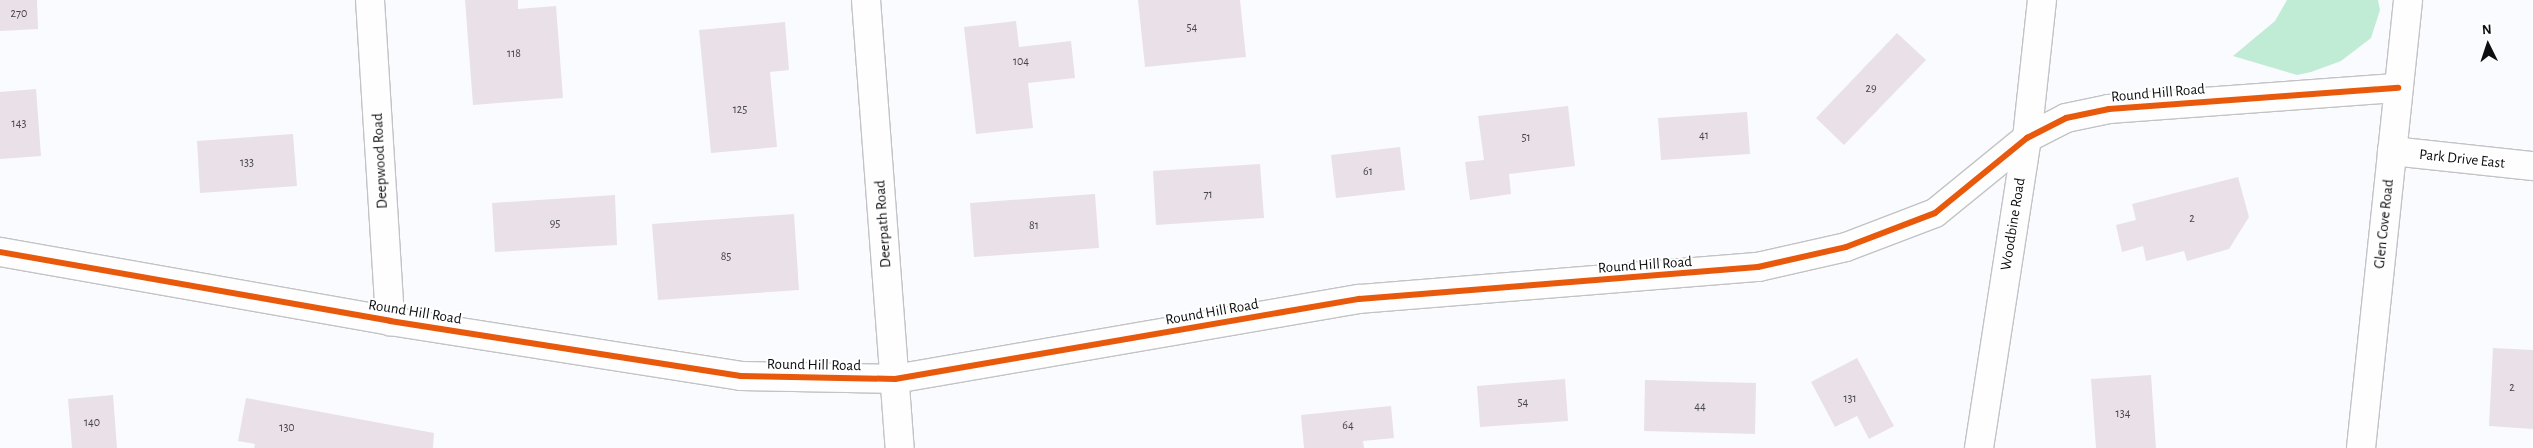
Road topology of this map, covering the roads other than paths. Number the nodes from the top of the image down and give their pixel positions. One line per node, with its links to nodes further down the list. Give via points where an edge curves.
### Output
1 (370, 0): 10 (street, Deepwood Road)
2 (866, 0): 11 (street, Deerpath Road)
3 (2042, 0): 6 (street, Woodbine Road)
4 (2408, 0): 5 (street, Glen Cove Road)
5 (2398, 88): 6 (street, Round Hill Road, via 2109,109 2066,118); 7 (street, Glen Cove Road)
6 (2027, 138): 11 (street, Round Hill Road, via 1935,214 1895,231 1796,259 1690,275 1491,286 1359,299); 13 (street, Woodbine Road)
7 (2392, 151): 8 (street, Park Drive East); 14 (street, Glen Cove Road)
8 (2533, 166)
9 (0, 252): 10 (street, Round Hill Road)
10 (390, 322): 11 (street, Round Hill Road, via 740,376)
11 (895, 379): 12 (street, Deerpath Road)
12 (900, 448)
13 (1979, 448)
14 (2361, 448)

